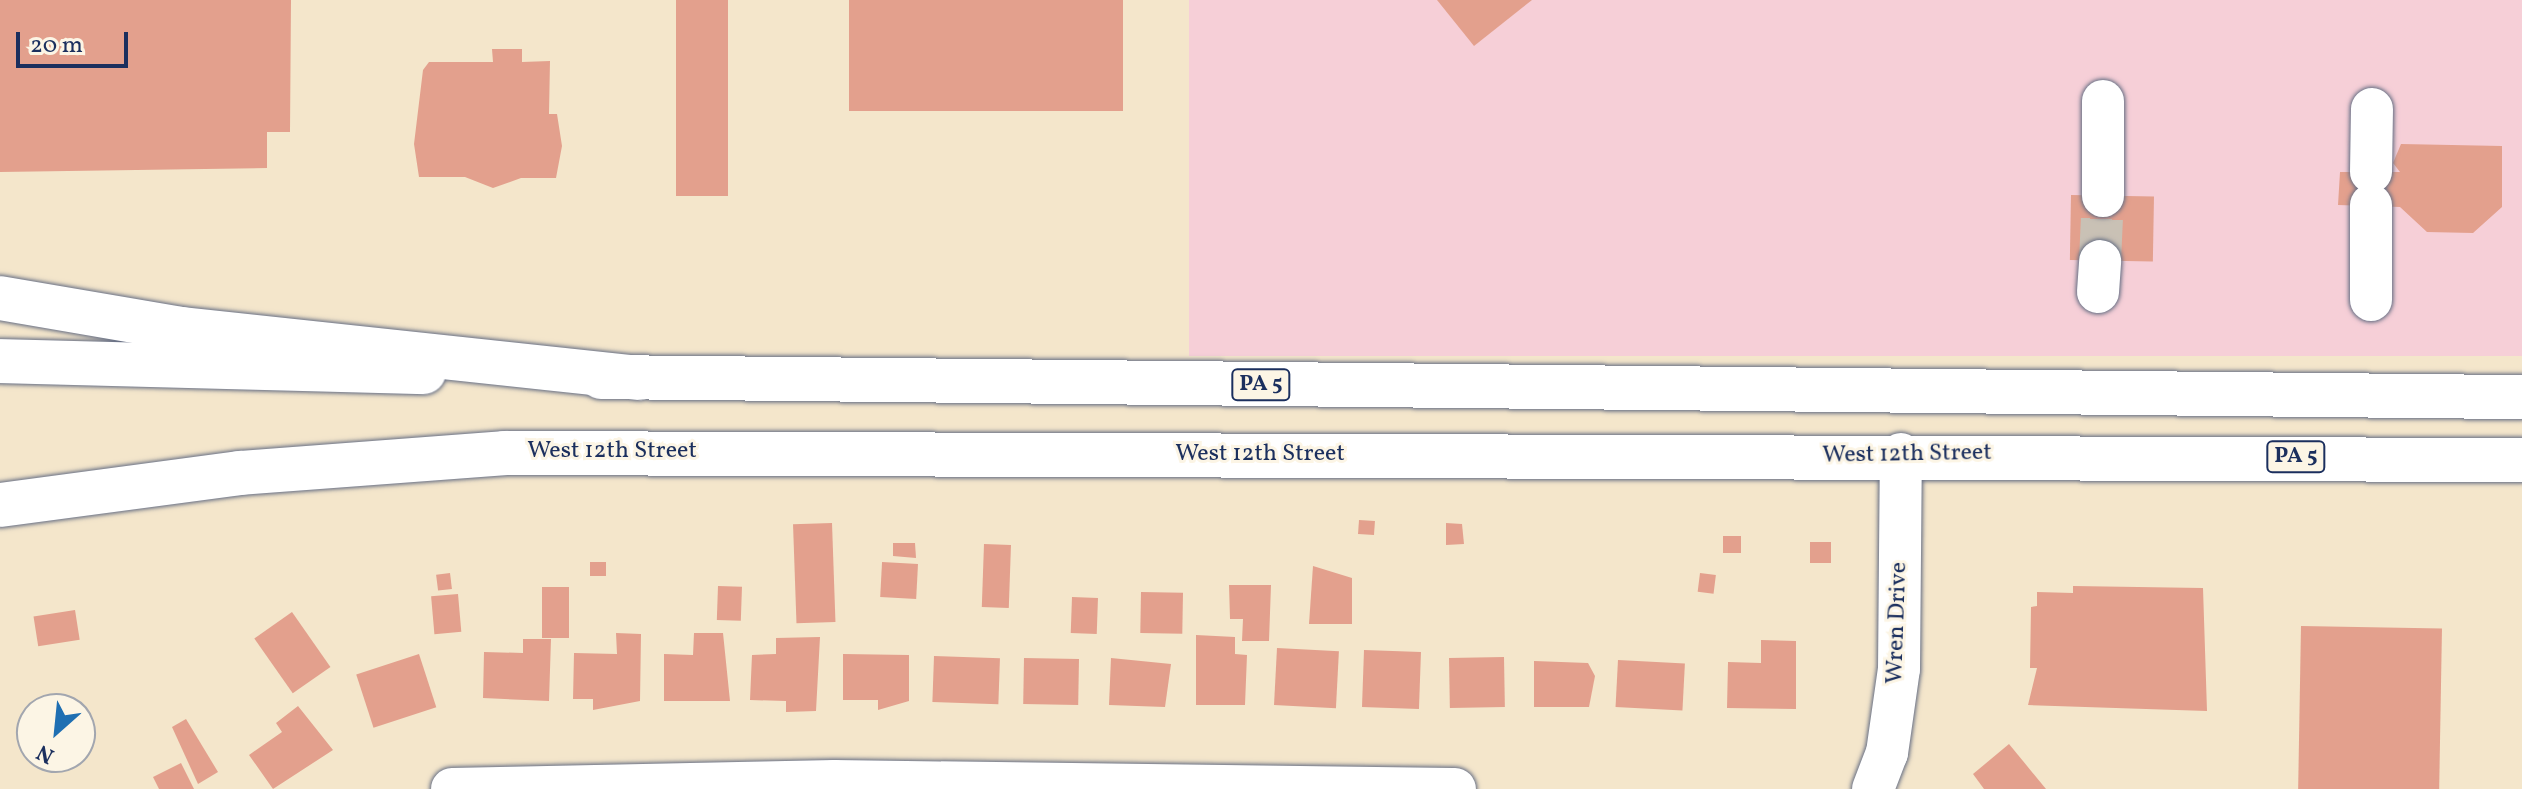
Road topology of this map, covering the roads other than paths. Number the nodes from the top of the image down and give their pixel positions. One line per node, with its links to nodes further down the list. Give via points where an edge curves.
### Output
1 (2103, 101): 3 (street)
2 (2372, 109): 5 (street)
3 (2103, 196)
4 (0, 298): 7 (main road, via 181,329)
5 (2371, 300)
6 (0, 361): 7 (main road, PA 5)
7 (639, 378): 8 (main road, PA 5)
8 (2522, 397)
9 (1901, 454): 10 (main road, West 12th Street / PA 5); 11 (main road, West 12th Street / PA 5, via 504,453 240,473); 14 (street, Wren Drive, via 1898,671 1887,753)
10 (2522, 460)
11 (0, 505)
12 (452, 789): 13 (street, via 834,781)
13 (1455, 789)
14 (1873, 789)

